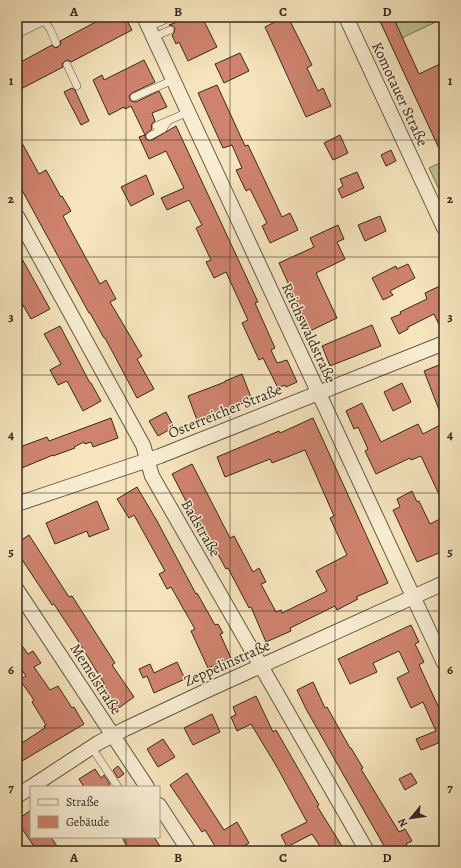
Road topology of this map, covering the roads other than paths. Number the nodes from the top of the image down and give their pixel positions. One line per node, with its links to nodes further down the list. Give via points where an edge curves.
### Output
1 (41, 17): 5 (street); 7 (lane)
2 (171, 17): 4 (lane)
3 (346, 17): 17 (street, Komotauer Straße)
4 (149, 27): 6 (lane); 9 (street, Reichswaldstraße)
5 (17, 29)
6 (170, 30)
7 (56, 43)
8 (67, 65): 10 (lane)
9 (173, 80): 11 (lane); 12 (street, Reichswaldstraße)
10 (77, 86)
11 (134, 98)
12 (188, 112): 13 (lane); 19 (street, Reichswaldstraße)
13 (168, 121): 14 (lane); 15 (lane, via 163,129)
14 (156, 126)
15 (150, 136)
16 (17, 216): 20 (street, Badstraße, via 143,445)
17 (444, 228)
18 (444, 343): 19 (street, Österreicher Straße)
19 (318, 393): 20 (street, Österreicher Straße); 24 (street, Reichswaldstraße)
20 (148, 460): 21 (street, Österreicher Straße); 26 (street, Badstraße, via 152,476)
21 (17, 504)
22 (444, 583): 24 (street, Zeppelinstraße)
23 (17, 590): 27 (street, Memelstraße)
24 (414, 597): 25 (street, Reichswaldstraße); 26 (street, Zeppelinstraße)
25 (444, 663)
26 (261, 667): 27 (street, Zeppelinstraße); 36 (street, Badstraße)
27 (113, 736): 28 (street, Zeppelinstraße); 31 (street, Memelstraße)
28 (92, 748): 29 (street, Zeppelinstraße); 30 (lane)
29 (33, 786)
30 (117, 786)
31 (146, 786)
32 (30, 788): 33 (street, Zeppelinstraße)
33 (17, 796)
34 (162, 814): 35 (street)
35 (189, 851)
36 (367, 851)

